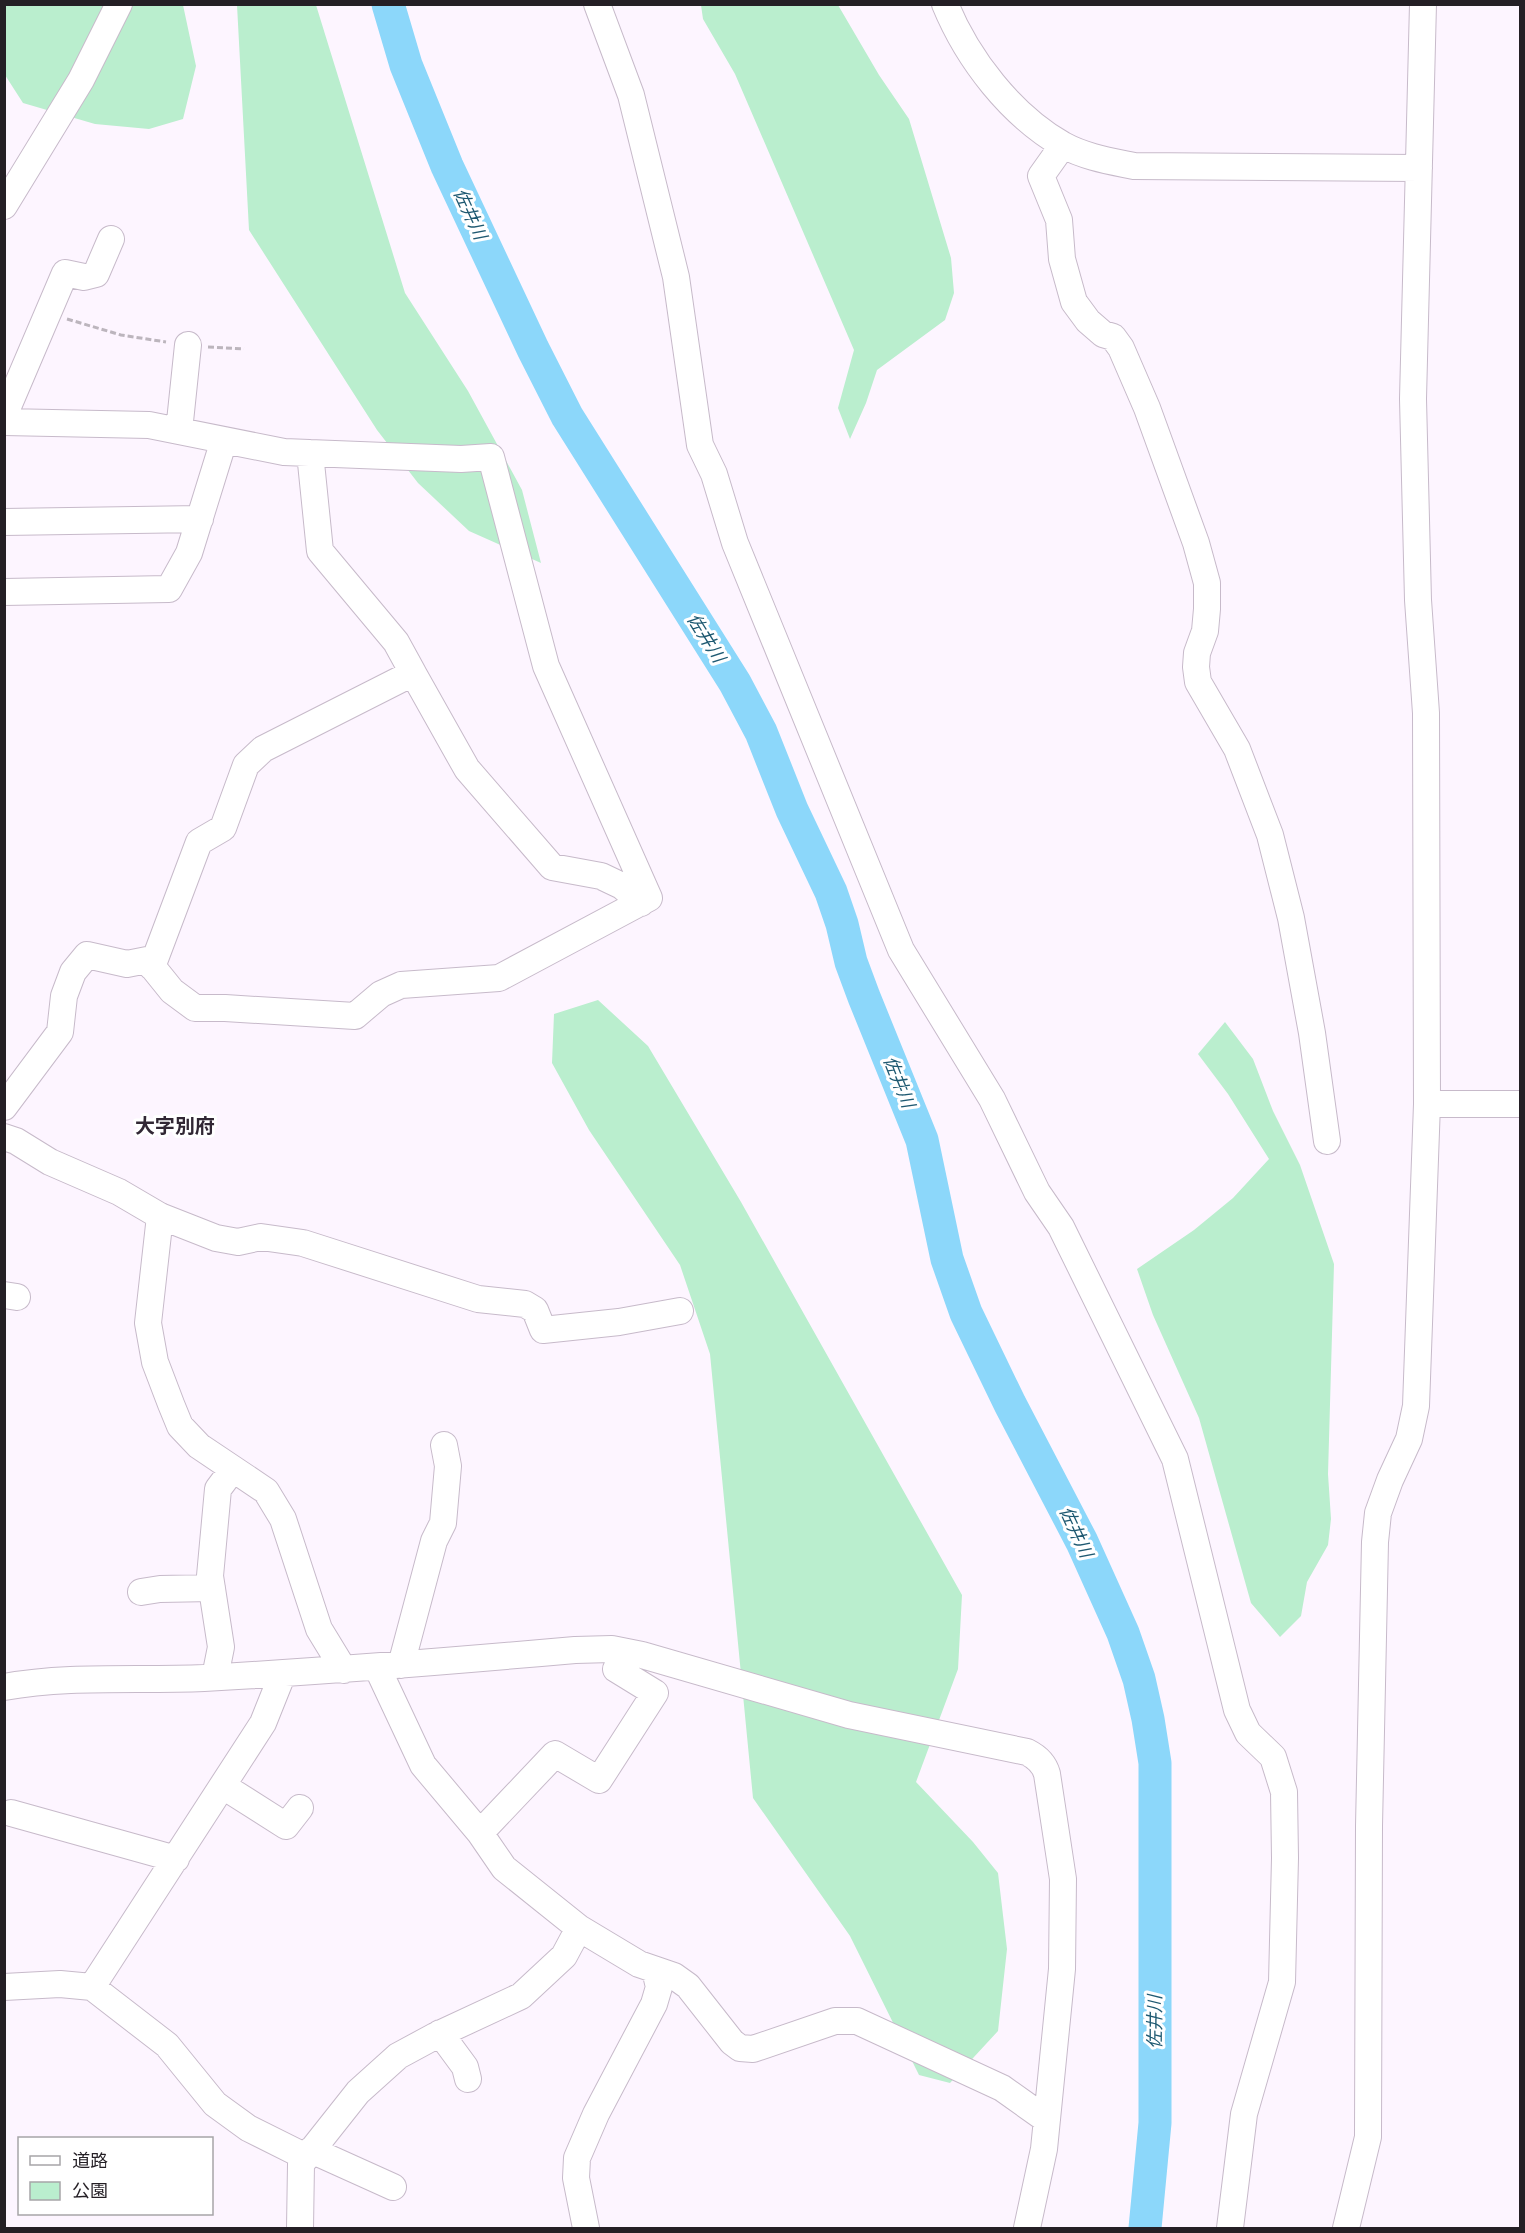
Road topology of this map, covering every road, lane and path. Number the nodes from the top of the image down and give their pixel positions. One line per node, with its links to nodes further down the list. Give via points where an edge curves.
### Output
1 (119, 4): 7 (street, via 81,80)
2 (597, 4): 57 (street, via 631,95 676,278 700,445 714,474 735,543 901,950 992,1099 1037,1192 1061,1227 1175,1459 1237,1710 1248,1733 1273,1757 1284,1792 1282,1982 1244,2114)
3 (945, 4): 5 (street, via 972,55 1003,96)
4 (1423, 4): 6 (street)
5 (1064, 145): 6 (street, via 1098,159 1134,166); 27 (street, via 1041,176 1059,220 1066,276 1081,314 1121,348 1196,543 1207,583 1205,631 1197,653 1198,682 1237,749 1270,835 1291,918)
6 (1419, 168): 23 (street, via 1413,399 1418,600 1426,713)
7 (4, 206)
8 (111, 239): 9 (street, via 96,274 84,277 65,273)
9 (48, 314): 10 (path, via 121,335); 12 (street)
10 (188, 345): 11 (path); 14 (street)
11 (243, 349)
12 (4, 416)
13 (4, 422): 14 (street, via 149,425)
14 (179, 431): 15 (street)
15 (224, 440): 16 (street); 17 (street)
16 (310, 453): 20 (street, via 320,550 396,642); 21 (street, via 491,457 546,666 649,898)
17 (200, 519): 18 (street); 19 (street, via 189,553 169,589)
18 (4, 522)
19 (4, 592)
20 (413, 673): 21 (street, via 467,769 552,867 601,876 622,886); 22 (street, via 263,749 246,765 223,828 199,842)
21 (641, 903): 22 (street, via 499,978 401,985 381,994 355,1016 195,1008 172,991)
22 (152, 967): 25 (street, via 147,960 127,964 87,956 73,972 64,996 60,1032)
23 (1427, 1104): 24 (street); 58 (street, via 1416,1406 1409,1439 1380,1507 1376,1533 1369,1826 1368,2137)
24 (1521, 1104)
25 (4, 1107)
26 (4, 1137): 28 (street, via 120,1192)
27 (1327, 1141)
28 (160, 1216): 29 (street, via 216,1238 238,1242 261,1238 303,1244 478,1299 525,1304 535,1310 543,1330); 31 (street, via 148,1323 154,1362 180,1426 199,1446)
29 (680, 1311)
30 (444, 1445): 35 (street, via 448,1466 443,1523)
31 (233, 1469): 32 (street, via 218,1489); 36 (street, via 266,1491 283,1519 319,1629)
32 (212, 1588): 33 (street); 38 (street, via 221,1647)
33 (141, 1592)
34 (626, 1652): 35 (street, via 575,1650); 43 (street, via 616,1670 655,1694 599,1780 555,1754); 51 (street, via 849,1715 1027,1752 1041,1761 1047,1774 1063,1879 1062,1969)
35 (389, 1666): 36 (street); 43 (street, via 423,1765)
36 (344, 1670): 37 (street)
37 (283, 1673): 38 (street); 40 (street, via 263,1723)
38 (215, 1677): 39 (street, via 39,1682)
39 (4, 1687)
40 (223, 1786): 41 (street, via 286,1826); 44 (street)
41 (300, 1808)
42 (11, 1812): 44 (street)
43 (480, 1833): 45 (street, via 504,1868)
44 (176, 1859): 48 (street)
45 (579, 1928): 46 (street); 49 (street, via 564,1956 521,1996)
46 (656, 1970): 51 (street, via 688,1986 740,2048 753,2049 835,2021 857,2021 1002,2088); 55 (street, via 659,1987 654,2004 577,2158 576,2178)
47 (4, 1987): 48 (street)
48 (92, 1987): 52 (street, via 167,2045 215,2104 248,2128)
49 (440, 2033): 50 (street, via 465,2067); 52 (street, via 398,2056 358,2092)
50 (468, 2079)
51 (1047, 2120): 56 (street)
52 (308, 2154): 53 (street); 54 (street, via 300,2164)
53 (393, 2187)
54 (301, 2228)
55 (586, 2229)
56 (1027, 2229)
57 (1230, 2229)
58 (1346, 2229)

